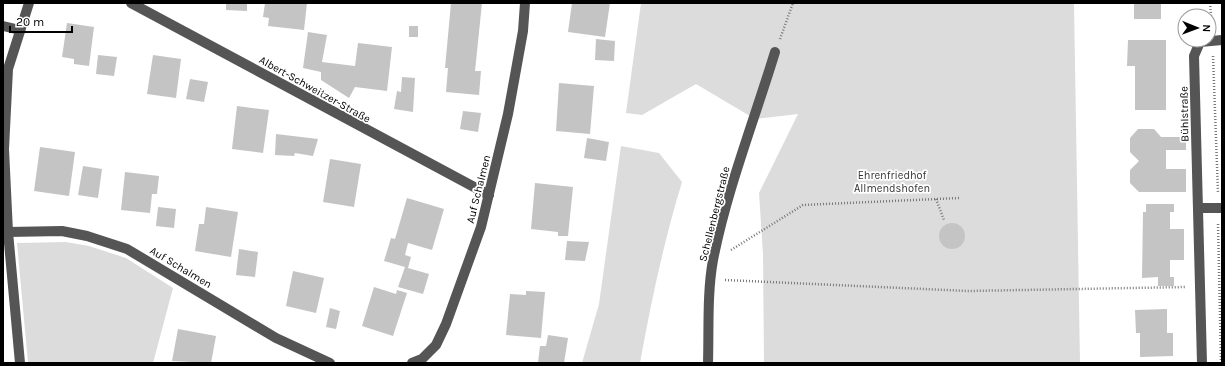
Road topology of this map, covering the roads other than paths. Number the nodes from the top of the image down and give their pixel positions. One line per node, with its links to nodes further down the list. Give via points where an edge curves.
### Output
1 (28, 3): 5 (street)
2 (131, 3): 8 (street, Albert-Schweitzer-Straße)
3 (525, 3): 8 (street, Auf Schalmen, via 523,31 508,114)
4 (3, 26): 5 (street)
5 (20, 30): 11 (street, via 8,69 4,149)
6 (1197, 48): 9 (street, Bühlstraße, via 1194,56)
7 (775, 52): 15 (street, Schellenbergstraße, via 730,189 713,260)
8 (489, 195): 14 (street, Auf Schalmen, via 481,227 446,324 436,344 422,359)
9 (1198, 208): 10 (street); 16 (street, Bühlstraße)
10 (1220, 208)
11 (8, 232): 12 (street); 13 (street, Auf Schalmen, via 62,231 127,249 276,338)
12 (20, 363)
13 (330, 363)
14 (412, 363)
15 (708, 363)
16 (1202, 363)

